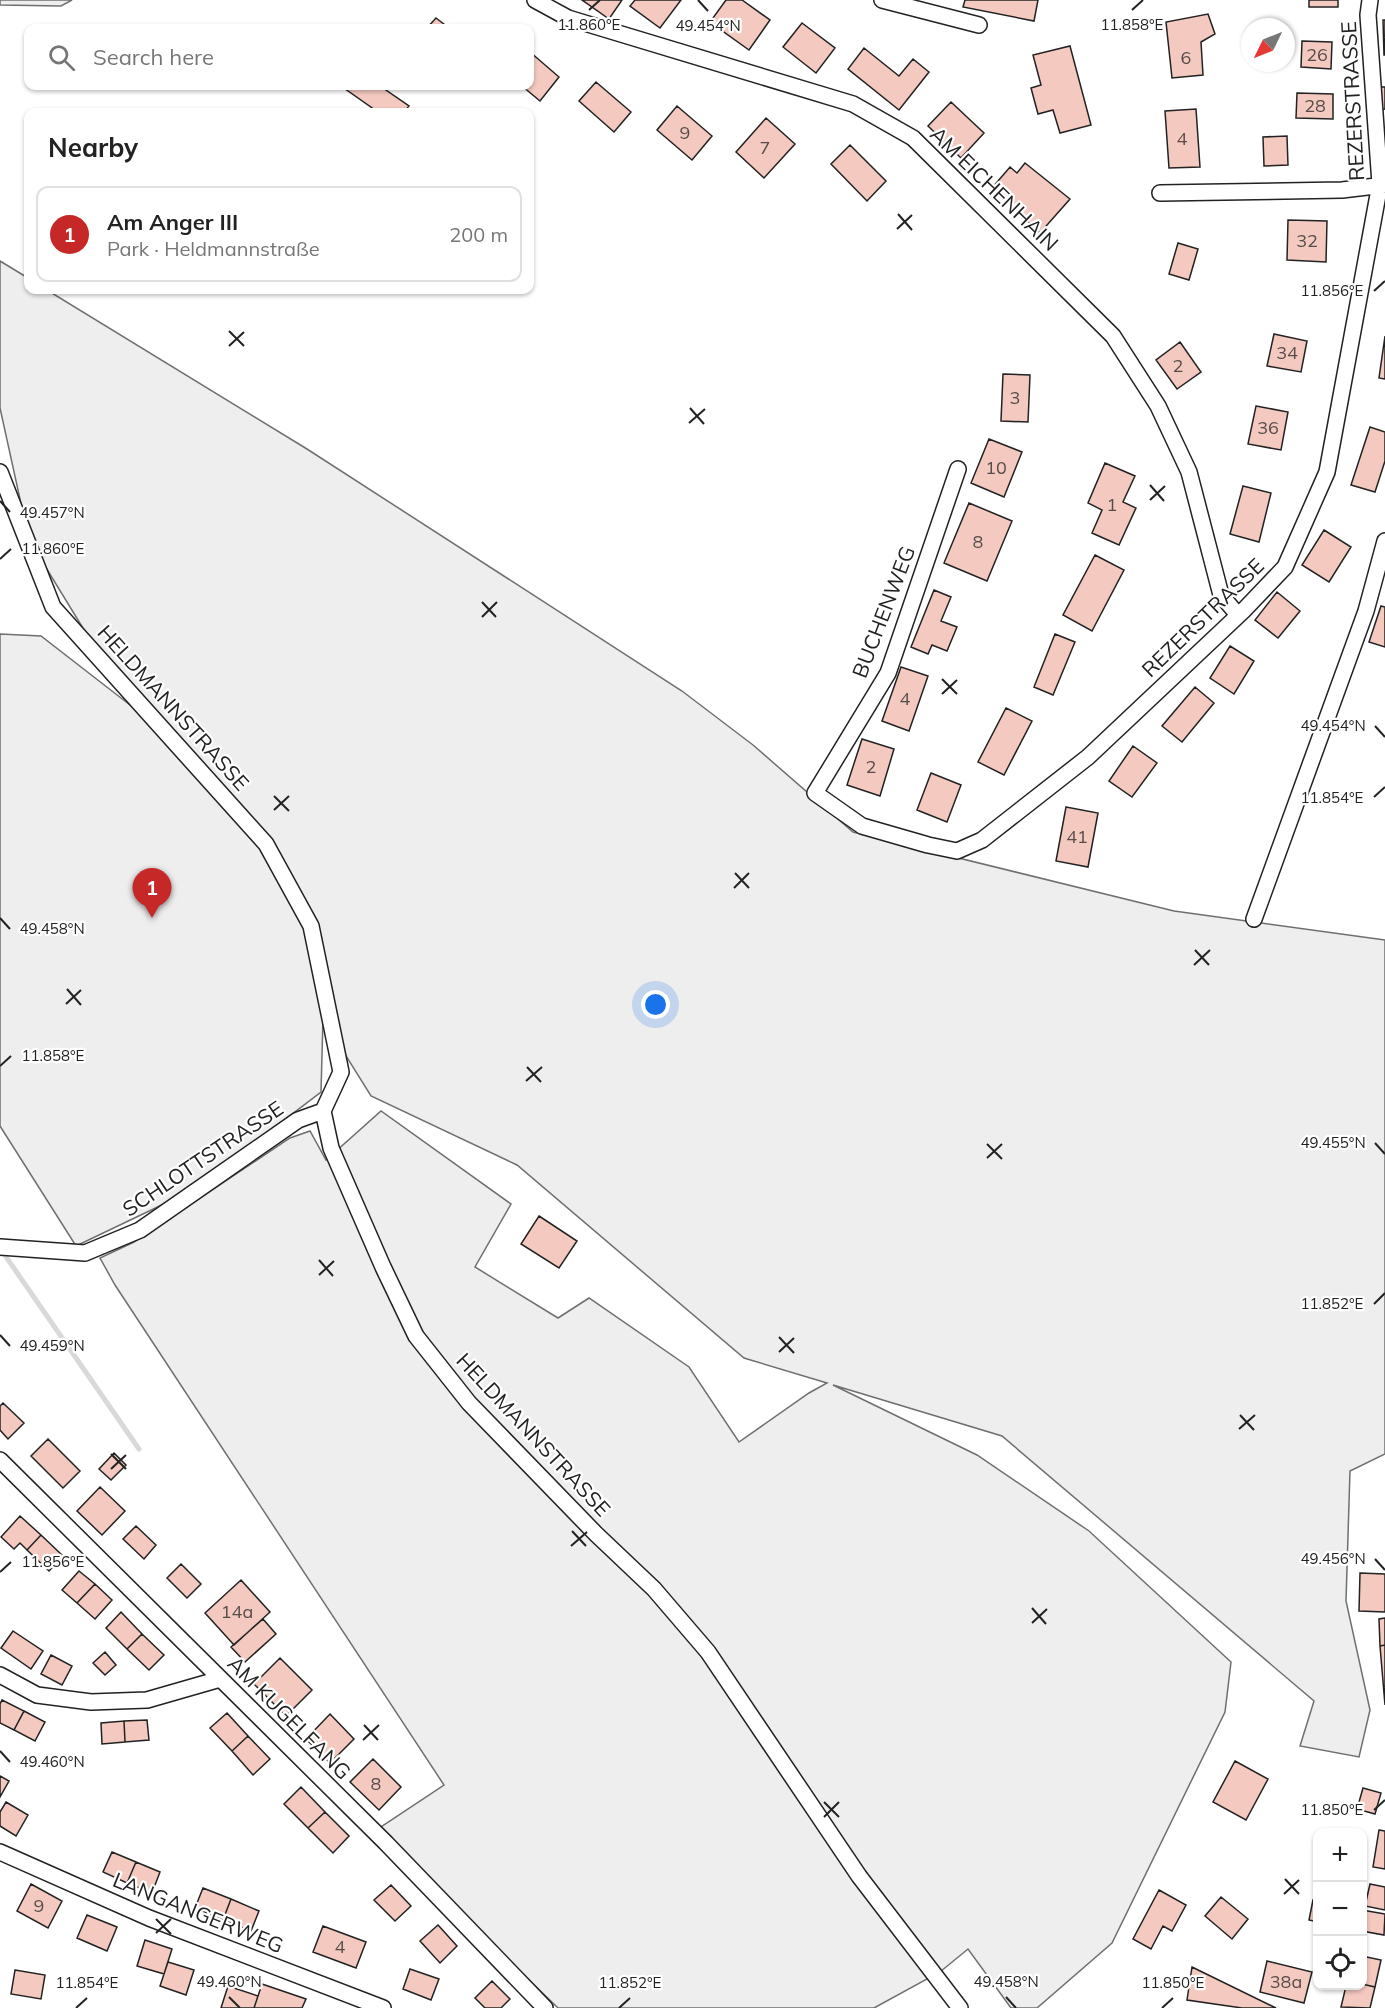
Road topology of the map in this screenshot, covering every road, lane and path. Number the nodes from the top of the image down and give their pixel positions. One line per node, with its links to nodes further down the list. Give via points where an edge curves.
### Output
1 (535, 0): 10 (street, AM EICHENHAIN, via 568,18 854,104 912,138 1113,336 1158,406 1189,472 1221,595)
2 (882, 0): 4 (street)
3 (1370, 0): 5 (street, REZERSTRASSE, via 1368,15)
4 (979, 25)
5 (1383, 184): 6 (street, via 1342,190); 10 (street, REZERSTRASSE, via 1327,472 1285,567)
6 (1160, 194)
7 (958, 469): 11 (street, BUCHENWEG, via 888,673)
8 (0, 472): 13 (street, HELDMANNSTRASSE, via 52,607 266,844 311,926 342,1072)
9 (1385, 541): 12 (street, via 1366,611)
10 (1238, 615): 11 (street, REZERSTRASSE, via 1088,757 982,840 957,851 862,826)
11 (815, 793)
12 (1254, 919)
13 (323, 1111): 14 (street, SCHLOTTSTRASSE, via 298,1119 140,1230 85,1253); 21 (street, HELDMANNSTRASSE, via 332,1148 416,1336 469,1403 654,1588 708,1652 859,1876)
14 (7, 1247)
15 (0, 1460): 17 (street, AM KUGELFANG)
16 (0, 1675): 17 (street, via 37,1695 91,1702 147,1700)
17 (220, 1679): 20 (street, AM KUGELFANG)
18 (0, 1852): 19 (street, LANGANGERWEG, via 149,1918)
19 (383, 2008)
20 (545, 2008)
21 (960, 2008)

